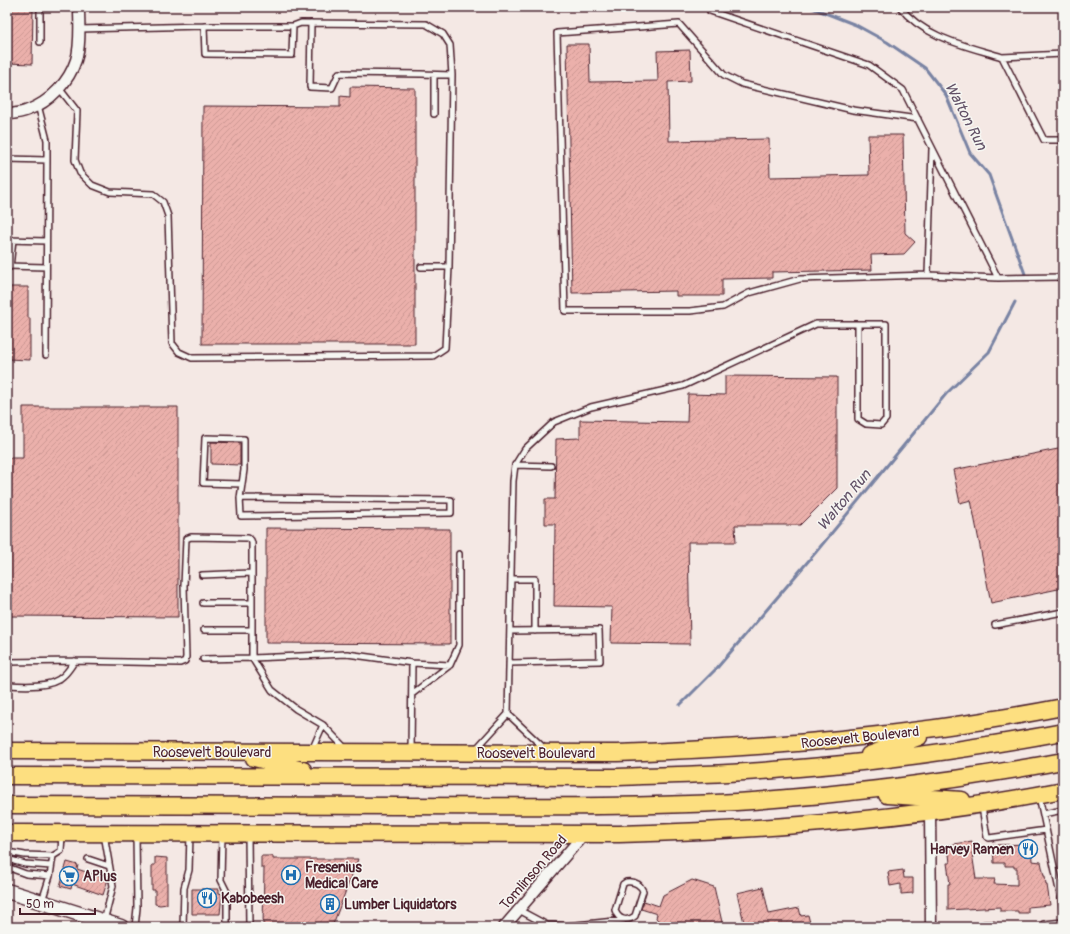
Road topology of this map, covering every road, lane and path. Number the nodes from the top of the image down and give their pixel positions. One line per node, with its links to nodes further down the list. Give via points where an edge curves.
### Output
1 (40, 7): 9 (lane)
2 (79, 7): 8 (street)
3 (900, 7): 11 (lane, via 915,22 935,34 955,43)
4 (710, 11): 18 (lane, via 869,65 903,90)
5 (311, 23): 7 (lane); 12 (lane, via 310,87 332,88 339,73); 13 (lane, via 426,24 443,34 450,45)
6 (204, 26): 7 (lane); 7 (lane, via 205,54 292,55); 8 (lane)
7 (293, 26)
8 (79, 29): 14 (street, via 77,59 66,81)
9 (40, 42)
10 (1063, 54): 11 (lane)
11 (1002, 57): 19 (lane, via 1044,140)
12 (434, 75): 13 (lane); 16 (lane)
13 (452, 76): 28 (lane)
14 (59, 88): 15 (street, via 49,99); 28 (lane, via 77,111 75,160 80,173 92,185 104,190 153,194 163,202 168,216 172,343 178,352 192,358 433,356 445,348)
15 (38, 105): 17 (street); 22 (lane, via 46,140)
16 (434, 114)
17 (7, 115)
18 (918, 119): 20 (lane); 29 (lane, via 852,110 742,84 724,75 679,24 557,33 565,311 690,311 723,307 749,293 800,279)
19 (1063, 140)
20 (932, 146): 29 (lane); 31 (lane)
21 (7, 160): 22 (lane)
22 (47, 160): 24 (lane)
23 (10, 240): 24 (lane); 25 (lane)
24 (46, 241): 26 (lane)
25 (9, 266): 26 (lane)
26 (46, 267): 33 (lane)
27 (421, 267): 28 (lane)
28 (448, 267)
29 (928, 275): 31 (lane)
30 (1063, 277): 31 (lane)
31 (998, 278)
32 (858, 324): 32 (lane, via 886,324 886,418 881,425 866,424 858,420); 34 (lane, via 816,324 683,386 590,407 554,422 525,449)
33 (46, 355)
34 (516, 465): 35 (lane); 41 (lane, via 513,481)
35 (551, 466)
36 (242, 484): 36 (lane, via 203,483 205,438 244,439); 37 (lane)
37 (240, 498): 37 (lane, via 241,516 451,513 451,500)
38 (459, 554): 56 (lane, via 459,645)
39 (251, 573): 40 (lane); 43 (lane); 52 (lane, via 252,543 248,538 186,539 185,661)
40 (202, 575)
41 (511, 579): 48 (lane); 49 (lane, via 535,579)
42 (203, 603): 43 (lane)
43 (252, 603): 47 (lane)
44 (1063, 612): 45 (lane)
45 (995, 625)
46 (204, 630): 47 (lane)
47 (252, 630): 50 (lane)
48 (510, 631): 49 (lane); 55 (lane)
49 (535, 631): 55 (lane, via 599,630 600,661)
50 (252, 658): 51 (lane); 54 (lane, via 347,654); 61 (lane, via 272,690)
51 (203, 659)
52 (75, 661): 53 (lane); 57 (lane, via 63,677 53,683)
53 (7, 662)
54 (412, 663): 56 (lane); 58 (lane)
55 (509, 663): 60 (lane)
56 (450, 665): 58 (lane)
57 (7, 685)
58 (412, 694): 68 (lane)
59 (1063, 707): 62 (highway, Roosevelt Boulevard)
60 (508, 714): 69 (lane); 70 (lane)
61 (323, 725): 66 (lane); 67 (lane)
62 (948, 726): 70 (highway, Roosevelt Boulevard, via 770,746 676,751); 72 (highway)
63 (1063, 732): 72 (highway, Roosevelt Boulevard)
64 (7, 752): 65 (highway, Roosevelt Boulevard)
65 (231, 752): 66 (highway, Roosevelt Boulevard); 74 (highway)
66 (311, 752): 67 (highway, Roosevelt Boulevard)
67 (348, 752): 68 (highway, Roosevelt Boulevard)
68 (412, 752): 69 (highway, Roosevelt Boulevard)
69 (472, 752): 70 (highway, Roosevelt Boulevard)
70 (548, 752)
71 (1063, 761): 76 (highway, via 956,779)
72 (842, 764): 74 (highway, Roosevelt Boulevard, via 733,773 618,777)
73 (7, 776): 74 (highway, Roosevelt Boulevard)
74 (328, 776)
75 (1063, 790): 77 (highway)
76 (846, 792): 78 (highway); 79 (highway, via 735,802 618,806)
77 (1039, 795): 78 (highway); 82 (lane)
78 (986, 803): 81 (highway); 83 (lane, via 986,837)
79 (7, 805)
80 (1063, 810): 82 (lane)
81 (930, 812): 91 (highway, via 736,830); 114 (street)
82 (1043, 814): 83 (lane)
83 (1046, 830): 102 (lane)
84 (7, 833): 85 (highway)
85 (62, 833): 86 (highway); 93 (lane, via 61,851)
86 (104, 833): 87 (highway); 97 (lane)
87 (136, 834): 88 (highway); 109 (lane)
88 (190, 834): 89 (highway); 110 (lane)
89 (222, 834): 90 (highway); 111 (lane, via 221,880 227,892)
90 (248, 834): 91 (highway); 112 (lane)
91 (584, 834): 103 (street, Tomlinson Road)
92 (7, 852): 93 (lane)
93 (53, 856): 96 (lane)
94 (7, 859): 96 (lane, via 24,864)
95 (88, 859): 97 (lane)
96 (51, 866): 99 (lane)
97 (109, 866): 105 (lane, via 113,886)
98 (7, 867): 99 (lane, via 26,874)
99 (50, 876): 101 (lane)
100 (7, 891): 101 (main road)
101 (41, 902): 105 (main road)
102 (1063, 908)
103 (519, 910): 104 (lane, via 547,925 567,926); 113 (street, Tomlinson Road)
104 (624, 920): 104 (lane, via 636,916 643,891 635,882 623,884 615,910)
105 (104, 922): 108 (main road)
106 (1063, 922): 107 (lane)
107 (1044, 924)
108 (121, 927)
109 (135, 927)
110 (183, 927)
111 (227, 927)
112 (248, 927)
113 (504, 927)
114 (931, 927)
115 (984, 927): 116 (street)
116 (993, 927)

